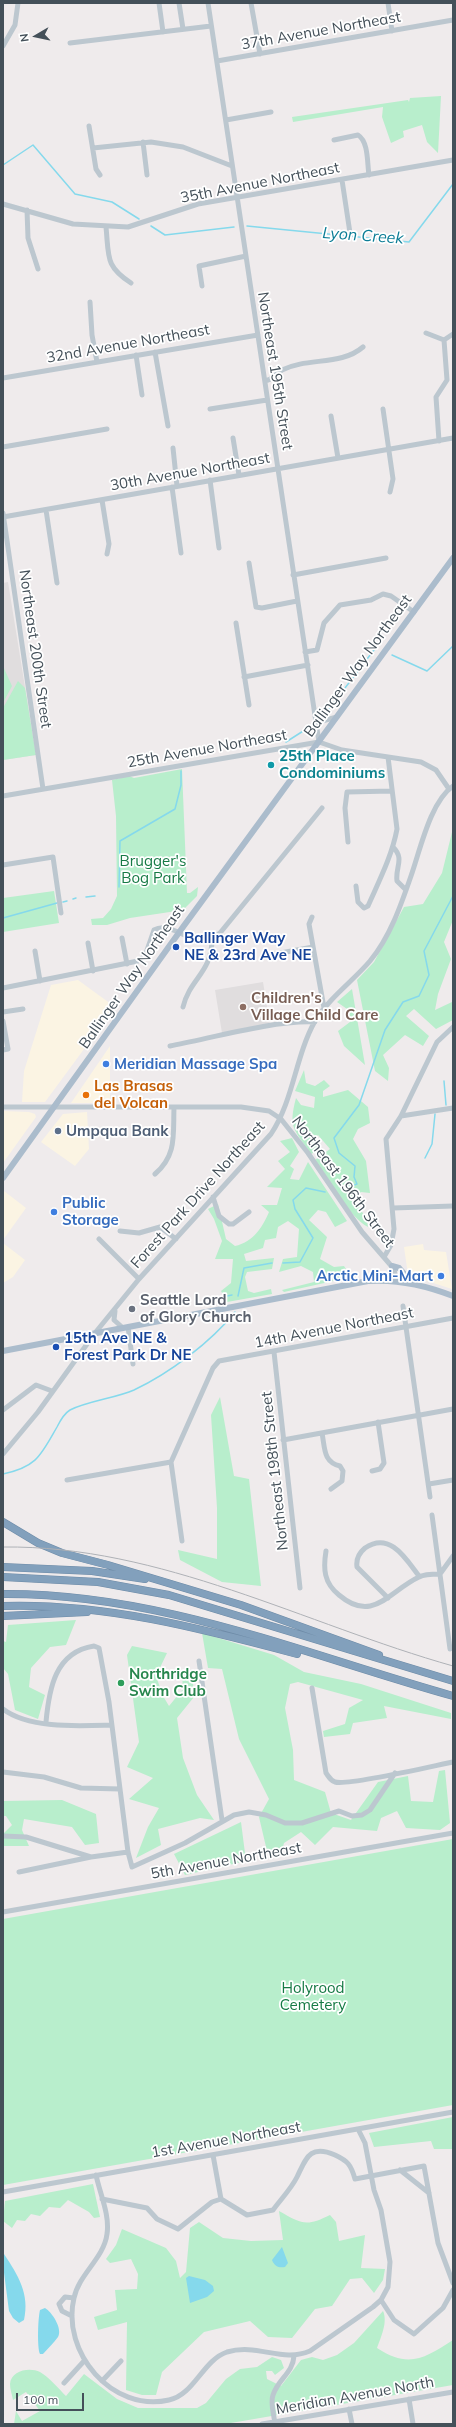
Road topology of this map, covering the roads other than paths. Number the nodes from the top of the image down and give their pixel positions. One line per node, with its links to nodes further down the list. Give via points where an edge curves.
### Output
1 (18, 3): 13 (street, via 14,25)
2 (159, 3): 11 (street)
3 (179, 3): 9 (street)
4 (208, 3): 8 (street, Northeast 195th Street)
5 (251, 3): 14 (street)
6 (388, 3): 10 (street)
7 (453, 20): 10 (street, 37th Avenue Northeast)
8 (211, 26): 9 (street); 15 (street, Northeast 195th Street)
9 (183, 29): 11 (street)
10 (392, 31): 14 (street, 37th Avenue Northeast)
11 (163, 32): 12 (street)
12 (70, 43)
13 (3, 46)
14 (260, 54): 15 (street, 37th Avenue Northeast)
15 (217, 61): 17 (street, Northeast 195th Street)
16 (271, 112): 17 (street)
17 (226, 120): 23 (street, Northeast 195th Street)
18 (89, 126): 21 (street)
19 (334, 140): 26 (street, via 358,135 361,137)
20 (142, 142): 21 (street); 23 (street, via 183,147); 25 (street)
21 (93, 148): 24 (street, via 96,169)
22 (453, 160): 26 (street, 35th Avenue Northeast)
23 (232, 166): 28 (street, Northeast 195th Street)
24 (100, 175)
25 (147, 175)
26 (369, 175): 27 (street, 35th Avenue Northeast)
27 (342, 180): 28 (street, 35th Avenue Northeast); 32 (street)
28 (237, 197): 31 (street, 35th Avenue Northeast, via 184,208 142,224); 33 (street, Northeast 195th Street)
29 (3, 204): 30 (street, 35th Avenue Northeast)
30 (27, 210): 31 (street, 35th Avenue Northeast, via 68,223); 34 (street, via 28,238)
31 (106, 227): 35 (street, via 110,263 116,273)
32 (350, 233)
33 (246, 256): 36 (street, via 199,266); 40 (street, Northeast 195th Street)
34 (38, 269)
35 (131, 283)
36 (202, 286)
37 (90, 302): 45 (street)
38 (426, 333): 41 (street)
39 (453, 334): 41 (street)
40 (258, 335): 43 (street, 32nd Avenue Northeast); 47 (street, Northeast 195th Street)
41 (444, 340): 57 (street, via 447,380 438,392 435,407)
42 (363, 347): 47 (street, via 350,356 282,370 273,379)
43 (155, 352): 44 (street, 32nd Avenue Northeast); 53 (street)
44 (136, 355): 45 (street, 32nd Avenue Northeast); 48 (street)
45 (97, 362): 46 (street, 32nd Avenue Northeast)
46 (3, 378)
47 (265, 381): 49 (street, Northeast 195th Street)
48 (142, 396)
49 (267, 400): 50 (street); 62 (street, Northeast 195th Street)
50 (210, 409)
51 (383, 409): 60 (street)
52 (330, 416): 61 (street)
53 (168, 426)
54 (107, 429): 58 (street)
55 (234, 438): 63 (street)
56 (453, 438): 57 (street, 30th Avenue Northeast)
57 (439, 441): 60 (street, 30th Avenue Northeast)
58 (3, 447)
59 (173, 448): 65 (street)
60 (388, 449): 61 (street, 30th Avenue Northeast); 66 (street, via 393,479)
61 (338, 458): 62 (street, 30th Avenue Northeast)
62 (278, 469): 63 (street, 30th Avenue Northeast); 76 (street, Northeast 195th Street)
63 (239, 475): 64 (street, 30th Avenue Northeast)
64 (210, 480): 65 (street, 30th Avenue Northeast); 70 (street)
65 (175, 487): 67 (street, 30th Avenue Northeast); 71 (street)
66 (390, 492)
67 (102, 500): 68 (street, 30th Avenue Northeast); 72 (street, via 109,544)
68 (46, 510): 69 (street, 30th Avenue Northeast); 77 (street)
69 (3, 516): 89 (street, Northeast 200th Street)
70 (219, 548)
71 (181, 553)
72 (107, 554)
73 (386, 558): 76 (street)
74 (453, 558): 79 (main road, Ballinger Way Northeast)
75 (249, 563): 78 (street, via 256,607)
76 (293, 575): 78 (street, Northeast 195th Street)
77 (57, 583)
78 (297, 601): 81 (street, Northeast 195th Street)
79 (414, 612): 81 (street, via 391,596 382,594 371,600 340,605 324,623 317,650); 86 (main road, Ballinger Way Northeast)
80 (236, 624): 83 (street)
81 (305, 652): 82 (street, Northeast 195th Street)
82 (308, 665): 83 (street); 85 (street, Northeast 195th Street)
83 (244, 677): 84 (street)
84 (249, 705)
85 (314, 708): 86 (street, via 322,721); 87 (street, Northeast 195th Street)
86 (338, 716): 87 (main road, Ballinger Way Northeast)
87 (318, 742): 88 (street, 25th Avenue Northeast, via 342,750); 89 (street, 25th Avenue Northeast); 101 (main road, Ballinger Way Northeast)
88 (388, 757): 90 (street, 25th Avenue Northeast, via 429,765); 91 (street)
89 (43, 788): 92 (street, 25th Avenue Northeast)
90 (451, 788): 98 (street, Forest Park Drive Northeast, via 435,809)
91 (391, 791): 94 (street, via 347,792 345,808); 95 (street, via 397,829)
92 (3, 796)
93 (322, 808): 103 (street, via 220,933)
94 (348, 842)
95 (393, 847): 97 (street, via 368,906 364,908 358,902); 98 (street, via 400,859 398,881)
96 (3, 865): 99 (street, via 53,857)
97 (356, 886)
98 (406, 890): 113 (street, Forest Park Drive Northeast, via 380,947 355,978)
99 (61, 913)
100 (312, 916): 105 (street, via 309,924)
101 (178, 933): 103 (street, via 194,939); 108 (street, via 166,927 154,930 144,956); 121 (main road, Ballinger Way Northeast)
102 (122, 938): 108 (street)
103 (212, 938): 112 (street, via 208,966 185,996)
104 (88, 943): 109 (street)
105 (313, 947): 107 (street); 113 (street)
106 (35, 950): 110 (street)
107 (275, 954)
108 (127, 964): 109 (street)
109 (93, 971): 110 (street)
110 (40, 981): 111 (street)
111 (3, 988)
112 (183, 1007)
113 (324, 1008): 117 (street, Forest Park Drive Northeast)
114 (23, 1009): 115 (street)
115 (3, 1012)
116 (3, 1020): 120 (street, via 8,1049)
117 (315, 1022): 119 (street, via 301,1021); 126 (street, Forest Park Drive Northeast, via 305,1042)
118 (453, 1027): 125 (street, via 437,1042)
119 (170, 1046)
120 (3, 1050)
121 (56, 1106): 122 (street); 123 (street); 128 (main road, Ballinger Way Northeast)
122 (3, 1107)
123 (174, 1108): 126 (street, via 254,1108 269,1112); 127 (street, via 172,1152 168,1161)
124 (453, 1108): 125 (street)
125 (401, 1116): 131 (street, via 388,1135 386,1144)
126 (280, 1119): 129 (street, Forest Park Drive Northeast, via 270,1134); 136 (street, Northeast 196th Street, via 308,1153 352,1219)
127 (155, 1174)
128 (3, 1178)
129 (213, 1197): 132 (street, via 219,1216 229,1224); 135 (street, Forest Park Drive Northeast)
130 (453, 1206): 131 (street)
131 (393, 1208): 136 (street, via 393,1240)
132 (249, 1212)
133 (120, 1231): 135 (street, via 139,1233 160,1227)
134 (98, 1239): 138 (street)
135 (176, 1239): 138 (street, Forest Park Drive Northeast)
136 (384, 1256): 137 (street, Northeast 196th Street)
137 (392, 1266): 139 (street, Northeast 196th Street, via 396,1272); 140 (main road, via 399,1268)
138 (140, 1279): 143 (street, Forest Park Drive Northeast)
139 (396, 1280): 140 (main road); 146 (main road, via 368,1282)
140 (412, 1283): 141 (main road)
141 (453, 1296)
142 (403, 1306): 145 (street)
143 (116, 1307): 146 (street, via 114,1320); 147 (street, Forest Park Drive Northeast)
144 (453, 1318): 145 (street, 14th Avenue Northeast)
145 (406, 1326): 149 (street, 14th Avenue Northeast); 154 (street)
146 (125, 1327): 147 (main road); 150 (street)
147 (95, 1333): 148 (main road); 151 (street, Forest Park Drive Northeast)
148 (3, 1351)
149 (274, 1352): 157 (street, Northeast 198th Street); 159 (street, 14th Avenue Northeast, via 219,1361 213,1368)
150 (133, 1364)
151 (52, 1391): 153 (street, via 36,1385); 158 (street, Forest Park Drive Northeast)
152 (453, 1409): 154 (street)
153 (3, 1410)
154 (419, 1414): 155 (street); 163 (street)
155 (378, 1422): 156 (street); 160 (street, via 384,1464 380,1469)
156 (322, 1433): 157 (street); 164 (street, via 328,1460 331,1464 340,1466 343,1471 342,1481)
157 (283, 1440): 176 (street, Northeast 198th Street)
158 (3, 1454)
159 (171, 1462): 161 (street); 168 (street)
160 (372, 1471)
161 (67, 1480)
162 (453, 1480): 163 (street)
163 (429, 1484): 165 (street)
164 (330, 1489)
165 (430, 1497)
166 (432, 1515): 172 (street)
167 (3, 1522): 175 (highway, via 62,1553 108,1564)
168 (182, 1541)
169 (326, 1551): 178 (street, via 324,1564 327,1580 343,1599 365,1607 374,1606)
170 (453, 1556): 172 (street)
171 (3, 1567): 175 (highway, via 92,1571)
172 (440, 1574): 173 (street); 182 (street)
173 (419, 1576): 178 (street); 178 (street, via 398,1550 389,1545 377,1542 363,1550 358,1556 357,1568)
174 (3, 1577): 185 (highway, via 98,1582 169,1595)
175 (171, 1585): 185 (highway, via 241,1605)
176 (300, 1588)
177 (3, 1594): 184 (highway, via 89,1598 147,1607 270,1640)
178 (388, 1598)
179 (3, 1606): 180 (highway, via 52,1605)
180 (116, 1613): 181 (highway, via 78,1612); 184 (highway, via 180,1624)
181 (3, 1616)
182 (450, 1649)
183 (199, 1661): 196 (street)
184 (339, 1663): 188 (highway)
185 (418, 1671): 186 (highway)
186 (453, 1680)
187 (312, 1688): 194 (street, via 326,1773 330,1780 336,1782)
188 (453, 1696)
189 (3, 1709): 190 (street, via 22,1719)
190 (46, 1722): 191 (street, via 64,1725); 191 (street, via 49,1694 59,1668 68,1657 94,1646 99,1648)
191 (111, 1725): 195 (street)
192 (453, 1762): 194 (street)
193 (3, 1772): 195 (street, via 44,1777 81,1788)
194 (395, 1773): 196 (street, via 370,1810 362,1815 352,1816 338,1811 302,1823 285,1823 266,1815 249,1812)
195 (120, 1789): 199 (street)
196 (222, 1820): 199 (street, via 185,1843 132,1867)
197 (453, 1833): 202 (street, 5th Avenue Northeast)
198 (3, 1836): 200 (street, via 26,1837)
199 (128, 1852): 200 (street)
200 (92, 1857): 201 (street)
201 (19, 1872)
202 (3, 1912)
203 (453, 2112): 204 (street, 1st Avenue Northeast)
204 (358, 2129): 205 (street, 1st Avenue Northeast); 208 (street, via 365,2143)
205 (213, 2155): 207 (street, 1st Avenue Northeast); 212 (street)
206 (400, 2170): 208 (street); 210 (street); 210 (street, via 424,2166)
207 (96, 2175): 209 (street, 1st Avenue Northeast); 211 (street)
208 (370, 2176): 212 (street, via 356,2179 347,2161 329,2153 316,2152 304,2159 296,2178 273,2210 248,2215); 216 (street, via 381,2210 390,2262 390,2281)
209 (3, 2192)
210 (428, 2193): 213 (street, via 438,2243)
211 (102, 2199): 212 (street, via 147,2208 157,2219 178,2229 212,2202); 215 (street, via 108,2226 106,2240 79,2283)
212 (221, 2199)
213 (453, 2283)
214 (453, 2290): 216 (street, via 443,2308 414,2334 394,2320)
215 (74, 2298): 217 (street); 217 (street, via 65,2297 59,2304 62,2311)
216 (381, 2300): 218 (street, via 310,2351)
217 (72, 2316): 219 (street, via 74,2333)
218 (294, 2356): 221 (street, via 257,2349 226,2352 181,2394 174,2399 163,2401 126,2396); 226 (street, via 291,2371 276,2388 273,2396)
219 (85, 2360): 221 (street); 222 (street)
220 (121, 2360): 221 (street)
221 (102, 2381)
222 (64, 2383)
223 (453, 2392): 224 (street, Meridian Avenue North)
224 (409, 2399): 225 (street, Meridian Avenue North); 229 (street)
225 (349, 2409): 226 (street, Meridian Avenue North); 228 (street)
226 (275, 2423): 227 (street, Meridian Avenue North)
227 (262, 2424)
228 (352, 2424)
229 (413, 2424)

